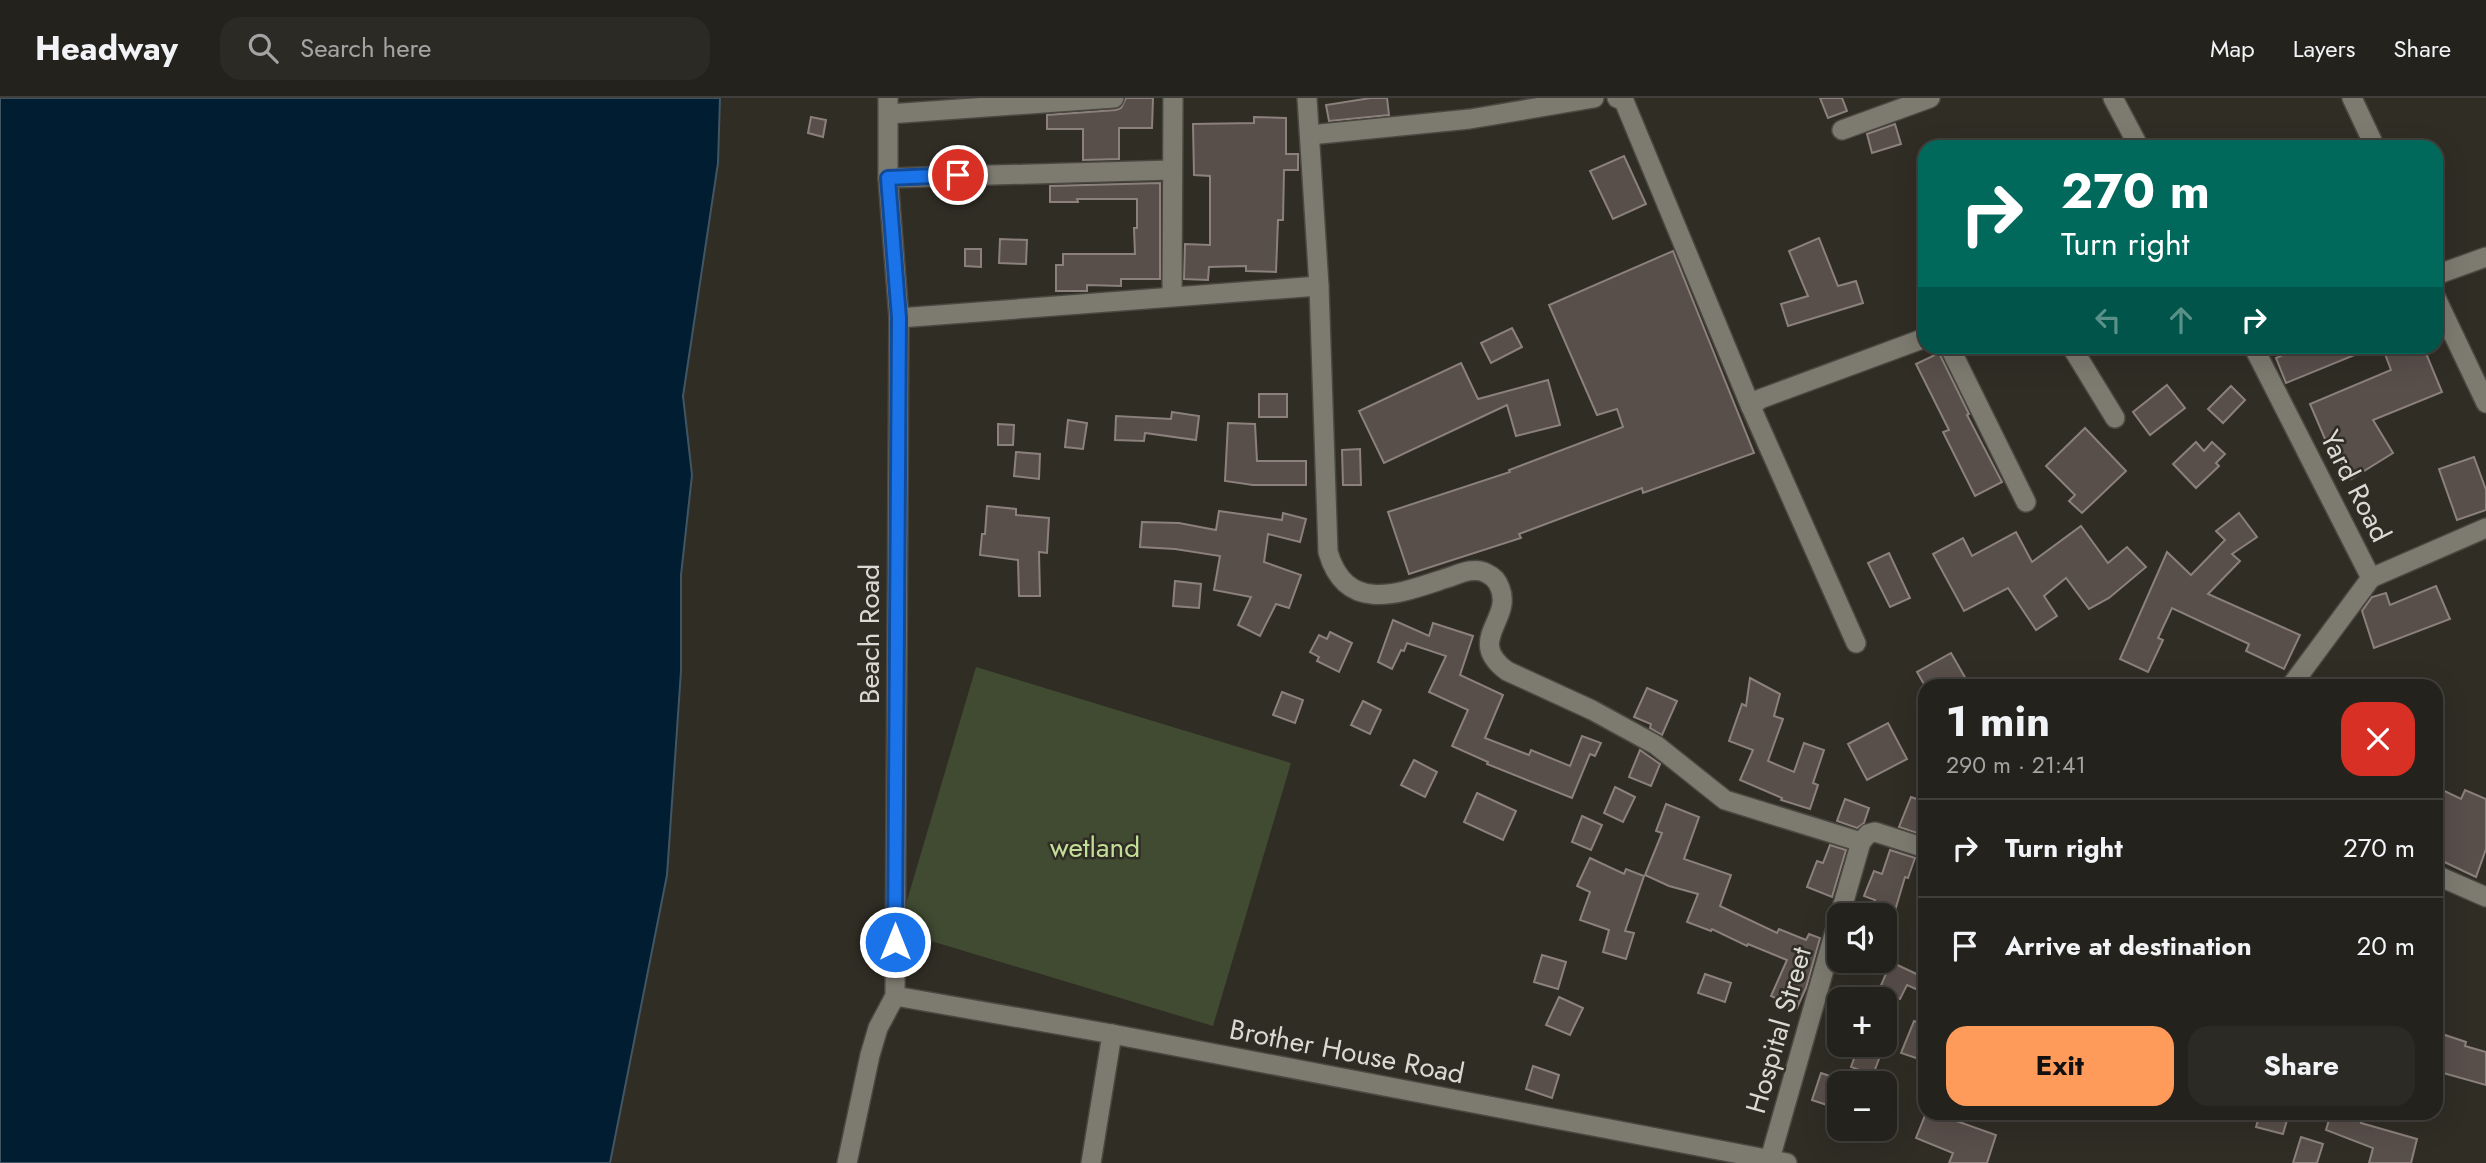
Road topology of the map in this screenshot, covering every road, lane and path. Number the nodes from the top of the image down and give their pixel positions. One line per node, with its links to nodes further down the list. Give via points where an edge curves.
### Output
1 (1114, 98): 9 (street)
2 (1173, 98): 14 (street)
3 (1307, 98): 11 (street)
4 (1594, 98): 11 (street, via 1470,118)
5 (1617, 98): 27 (street, via 1624,102)
6 (1930, 98): 10 (street)
7 (2113, 98): 12 (street)
8 (2352, 98): 13 (street)
9 (888, 106): 15 (street, Beach Road)
10 (1842, 130)
11 (1310, 135): 18 (street)
12 (2135, 140)
13 (2372, 140)
14 (1172, 170): 15 (street); 19 (street)
15 (888, 178): 21 (street, Beach Road)
16 (2486, 257): 17 (street)
17 (2443, 272)
18 (1319, 286): 19 (street); 34 (street, via 1328,552 1345,583 1361,593 1380,596 1463,572 1486,573 1498,582 1503,595 1490,634 1491,653 1507,671 1656,745 1726,800)
19 (1172, 296): 21 (street)
20 (2443, 313): 26 (street)
21 (899, 318): 40 (street, Beach Road)
22 (1918, 341): 27 (street, via 1760,399)
23 (1953, 354): 29 (street)
24 (2076, 354): 28 (street)
25 (2263, 354): 31 (street, Yard Road)
26 (2486, 403)
27 (1751, 407): 32 (street)
28 (2115, 418)
29 (2026, 502)
30 (2486, 528): 31 (street, Yard Road)
31 (2371, 578): 33 (street)
32 (1856, 643)
33 (2296, 679)
34 (1861, 842): 35 (street, via 1875,832); 38 (street, Hospital Street)
35 (1918, 846)
36 (2443, 878): 37 (street)
37 (2486, 897)
38 (1844, 903)
39 (1827, 968): 42 (street, Hospital Street)
40 (895, 996): 41 (street, Brother House Road); 43 (street, Beach Road, via 870,1055)
41 (1112, 1034): 42 (street, Brother House Road); 44 (street)
42 (1779, 1161)
43 (847, 1163)
44 (1091, 1163)

